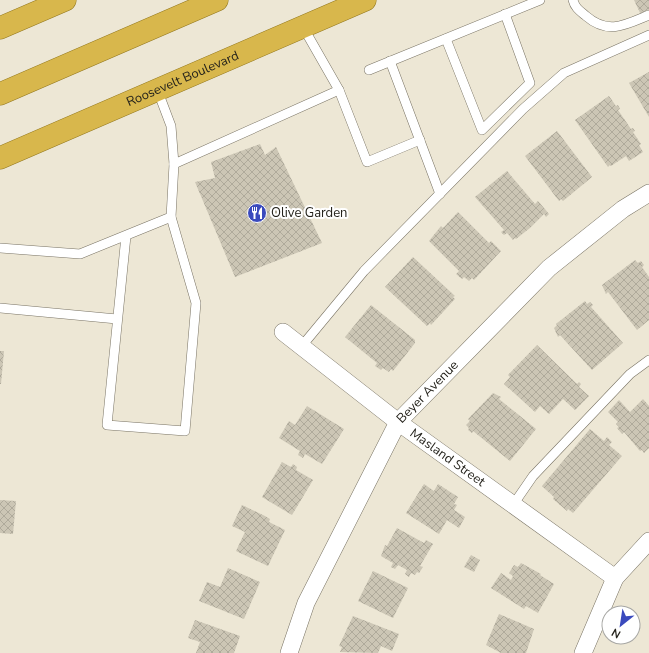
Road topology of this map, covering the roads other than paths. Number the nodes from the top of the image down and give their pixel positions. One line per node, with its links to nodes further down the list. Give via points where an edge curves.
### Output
1 (65, 0): 9 (highway)
2 (217, 0): 16 (highway)
3 (365, 0): 8 (highway, Roosevelt Boulevard)
4 (540, 0): 6 (lane)
5 (573, 0): 7 (lane, via 575,7 596,24 613,28)
6 (505, 14): 11 (lane); 11 (lane, via 530,83 482,130)
7 (649, 15)
8 (303, 27): 14 (highway, Roosevelt Boulevard); 15 (lane)
9 (0, 28)
10 (649, 35): 21 (lane, via 564,73 523,109)
11 (446, 38): 12 (lane)
12 (390, 62): 13 (lane); 17 (lane)
13 (369, 70)
14 (157, 89): 18 (highway, Roosevelt Boulevard); 19 (lane, via 171,126)
15 (339, 90): 17 (lane, via 368,162); 19 (lane)
16 (0, 94)
17 (420, 140): 21 (lane)
18 (0, 158)
19 (174, 164): 22 (lane)
20 (649, 193): 30 (street, Beyer Avenue, via 622,210 549,268)
21 (440, 194): 28 (lane, via 364,271)
22 (171, 216): 23 (lane); 26 (lane, via 196,303 186,431 107,425)
23 (126, 236): 24 (lane, via 80,254); 26 (lane)
24 (0, 248)
25 (0, 308): 26 (lane)
26 (117, 319)
27 (283, 332): 28 (street, Masland Street)
28 (301, 347): 30 (street, Masland Street)
29 (649, 360): 31 (lane, via 630,374 533,476)
30 (398, 422): 31 (street, Masland Street); 34 (street, Beyer Avenue, via 306,603)
31 (513, 505): 33 (street, Masland Street)
32 (649, 541): 33 (street)
33 (615, 578): 35 (street)
34 (289, 653)
35 (583, 653)

